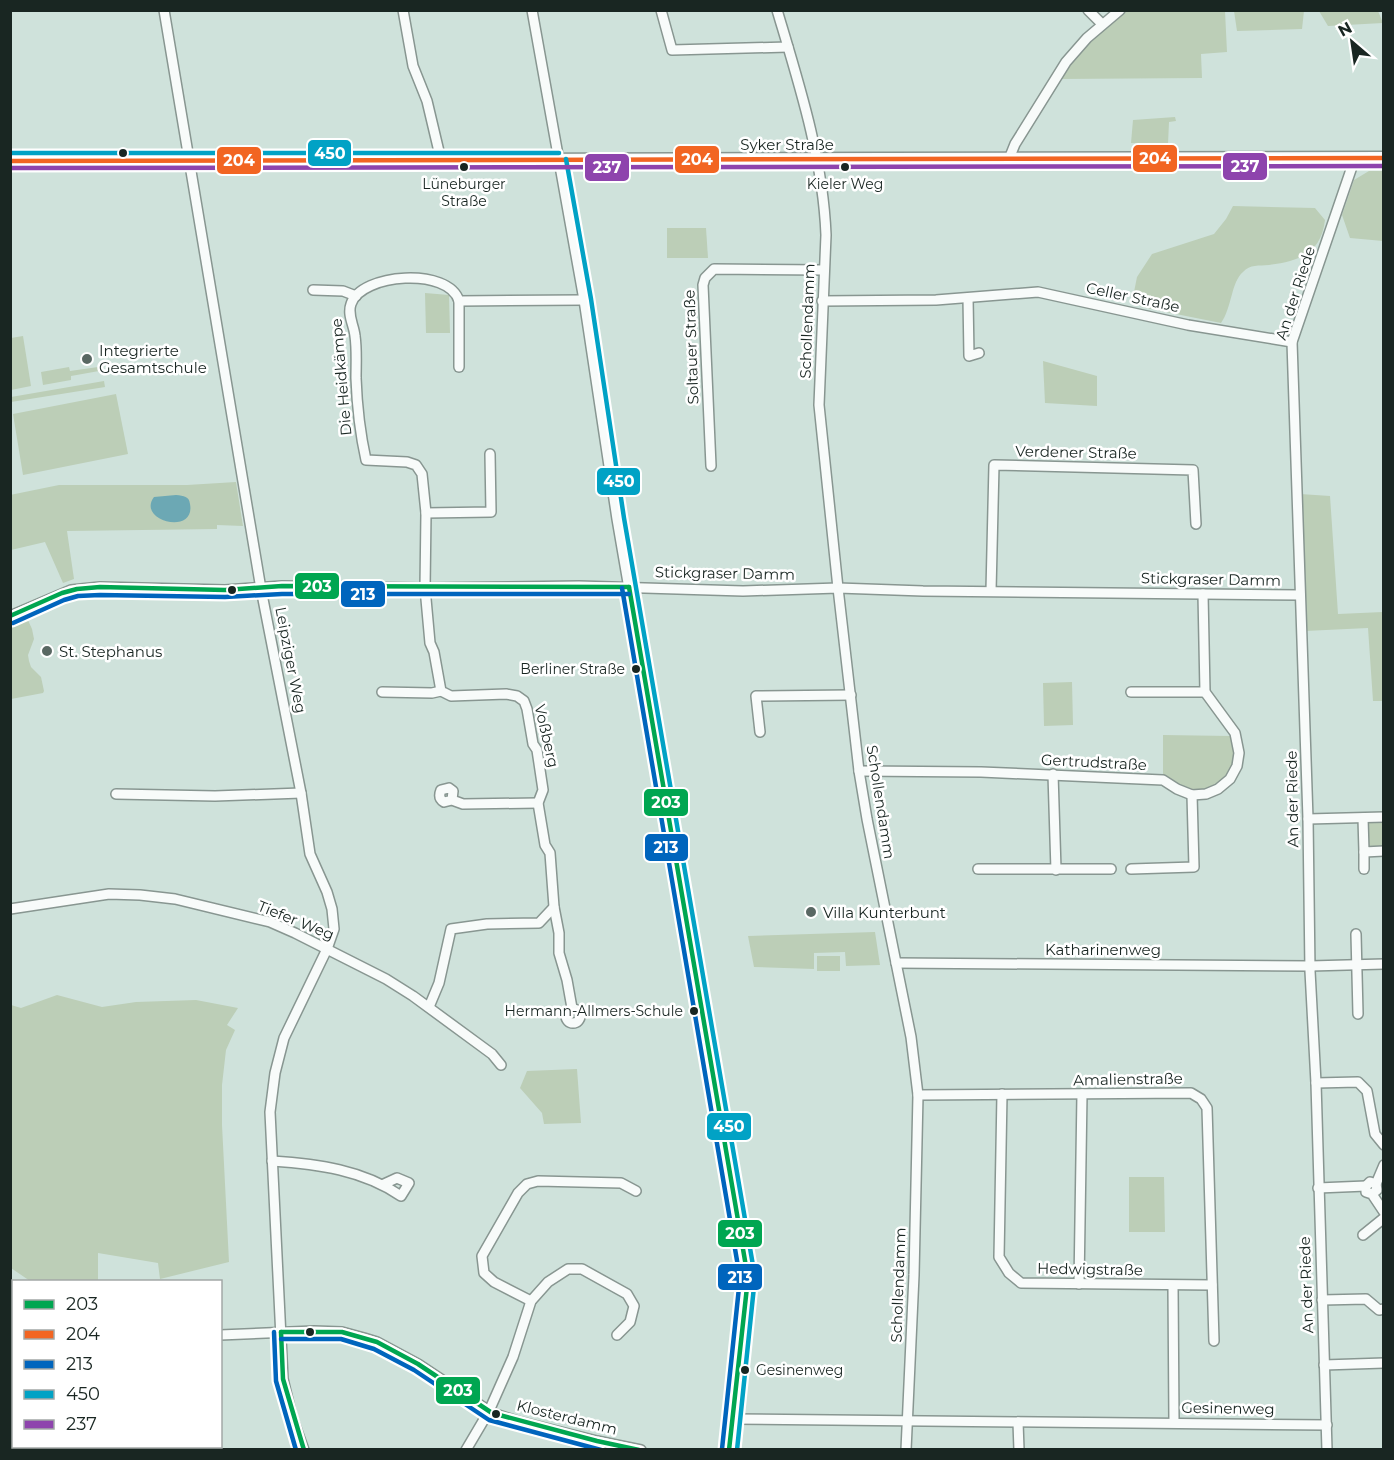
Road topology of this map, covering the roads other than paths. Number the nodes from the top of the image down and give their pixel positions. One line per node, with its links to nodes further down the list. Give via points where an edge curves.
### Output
1 (164, 10): 14 (street, Leipziger Weg)
2 (403, 10): 15 (street, via 413,66 427,101)
3 (532, 10): 16 (street)
4 (661, 10): 9 (street, via 672,50)
5 (777, 10): 9 (street)
6 (1088, 10): 8 (street)
7 (1120, 10): 8 (street)
8 (1102, 24): 12 (street, via 1066,62)
9 (788, 47): 11 (street)
10 (1383, 158): 13 (main road, Syker Straße)
11 (817, 159): 12 (main road, Syker Straße); 16 (main road, Syker Straße); 18 (street, Schollendamm, via 825,209)
12 (1009, 159): 13 (main road, Syker Straße)
13 (1355, 159): 25 (street, An der Riede)
14 (189, 160): 15 (main road, Syker Straße); 17 (main road, Syker Straße); 35 (street, Leipziger Weg)
15 (441, 160): 16 (main road, Syker Straße)
16 (559, 160): 23 (street)
17 (10, 161)
18 (824, 270): 24 (street, Schollendamm); 29 (street, Soltauer Straße, via 714,269 705,278)
19 (313, 290): 20 (street, via 343,291)
20 (356, 296): 22 (street, via 386,280 411,277 445,286); 30 (street, Die Heidkämpe, via 350,317 356,336 359,430 366,460 416,465 422,474)
21 (968, 298): 24 (street, Celler Straße); 25 (street, Celler Straße, via 1038,292 1188,325); 26 (street, via 969,356)
22 (459, 300): 23 (street); 27 (street)
23 (584, 300): 32 (street)
24 (822, 300): 34 (street, Schollendamm, via 819,405)
25 (1292, 342): 38 (street, An der Riede)
26 (979, 354)
27 (459, 367)
28 (490, 454): 30 (street, via 491,512)
29 (711, 466)
30 (426, 513): 33 (street, Die Heidkämpe)
31 (1197, 524): 36 (street, Verdener Straße, via 1193,470 994,465)
32 (629, 587): 33 (street, Stickgraser Damm); 34 (street, Stickgraser Damm, via 743,591); 104 (street, via 748,1278)
33 (425, 588): 35 (street, Stickgraser Damm); 40 (street, via 430,643)
34 (838, 588): 36 (street, Stickgraser Damm); 44 (street, Schollendamm)
35 (261, 589): 39 (street, Stickgraser Damm, via 77,589); 48 (street, Leipziger Weg)
36 (991, 591): 37 (street, Stickgraser Damm)
37 (1203, 594): 38 (street, Stickgraser Damm); 43 (street)
38 (1300, 595): 55 (street, An der Riede)
39 (10, 616)
40 (441, 691): 41 (street); 52 (street, Voßberg, via 451,696 506,694 524,701 543,789)
41 (382, 692)
42 (1131, 692): 43 (street)
43 (1205, 692): 50 (street, via 1234,733 1238,766 1218,789)
44 (850, 694): 45 (street, via 756,696); 46 (street, Schollendamm)
45 (760, 732)
46 (860, 771): 47 (street, Gertrudstraße); 69 (street, Schollendamm)
47 (1053, 774): 50 (street, Gertrudstraße, via 1163,780); 62 (street)
48 (301, 793): 49 (street); 68 (street, Leipziger Weg, via 310,854 332,909 334,929)
49 (116, 794)
50 (1192, 795): 60 (street, via 1194,867)
51 (452, 800): 52 (street, via 463,804)
52 (538, 803): 64 (street, Voßberg, via 550,853)
53 (1383, 817): 54 (street)
54 (1363, 818): 55 (street); 57 (street)
55 (1308, 819): 72 (street, An der Riede)
56 (1383, 851): 57 (street)
57 (1364, 852): 61 (street)
58 (978, 869): 62 (street)
59 (1111, 869): 62 (street)
60 (1131, 869)
61 (1364, 869)
62 (1056, 870)
63 (11, 907): 68 (street, Tiefer Weg, via 109,894 175,899 270,922)
64 (554, 907): 65 (street); 66 (street, Voßberg)
65 (539, 923): 66 (street); 73 (street, via 451,929 439,983)
66 (559, 933): 74 (street, Voßberg, via 559,953)
67 (1356, 934): 71 (street)
68 (327, 949): 73 (street, Tiefer Weg, via 386,979); 82 (street, Leipziger Weg, via 284,1038 274,1073 270,1112)
69 (896, 963): 72 (street, Katharinenweg); 80 (street, Schollendamm)
70 (1383, 964): 71 (street, Katharinenweg)
71 (1356, 965): 72 (street, Katharinenweg); 75 (street)
72 (1310, 966): 77 (street, An der Riede)
73 (429, 1007): 76 (street, Tiefer Weg, via 492,1053)
74 (572, 1008)
75 (1358, 1014)
76 (501, 1065)
77 (1316, 1083): 81 (street, via 1358,1082 1367,1091 1375,1134); 85 (street, An der Riede)
78 (1002, 1094): 79 (street, Amalienstraße); 80 (street, Amalienstraße); 91 (street, Hedwigstraße, via 999,1257 1009,1274 1021,1283)
79 (1082, 1094): 91 (street); 92 (street, Amalienstraße, via 1191,1093 1202,1099 1207,1108)
80 (918, 1095): 105 (street, Schollendamm)
81 (1383, 1145)
82 (272, 1161): 84 (street, via 333,1167); 97 (street, Leipziger Weg)
83 (1383, 1165): 86 (street)
84 (384, 1185)
85 (1318, 1188): 86 (street); 95 (street, An der Riede)
86 (1371, 1188): 88 (street)
87 (636, 1191): 94 (street, via 621,1183 538,1181 518,1193 482,1256 484,1273)
88 (1383, 1212)
89 (1383, 1218): 90 (street)
90 (1363, 1235)
91 (1079, 1284): 93 (street, Hedwigstraße)
92 (1212, 1285): 93 (street, Hedwigstraße); 100 (street, Amalienstraße)
93 (1173, 1286): 107 (street)
94 (531, 1300): 99 (street, via 568,1269 582,1269 627,1294 634,1306 630,1322); 103 (street, via 513,1357)
95 (1322, 1300): 96 (street, via 1366,1299); 102 (street, An der Riede)
96 (1383, 1309)
97 (281, 1332): 98 (street, Klosterdamm); 103 (street, Klosterdamm, via 342,1332 377,1342 418,1364); 109 (street, Leipziger Weg, via 287,1397)
98 (222, 1335)
99 (617, 1335)
100 (1214, 1341)
101 (1383, 1363): 102 (street)
102 (1324, 1365): 108 (street, An der Riede)
103 (489, 1412): 110 (street); 111 (street, Klosterdamm)
104 (733, 1419): 105 (street, Gesinenweg); 112 (street)
105 (907, 1420): 106 (street, Gesinenweg); 113 (street, Schollendamm)
106 (1018, 1422): 107 (street, Gesinenweg); 114 (street)
107 (1174, 1422): 108 (street, Gesinenweg)
108 (1327, 1425): 115 (street, An der Riede)
109 (304, 1449)
110 (466, 1449)
111 (641, 1449)
112 (729, 1449)
113 (906, 1449)
114 (1018, 1449)
115 (1327, 1449)

